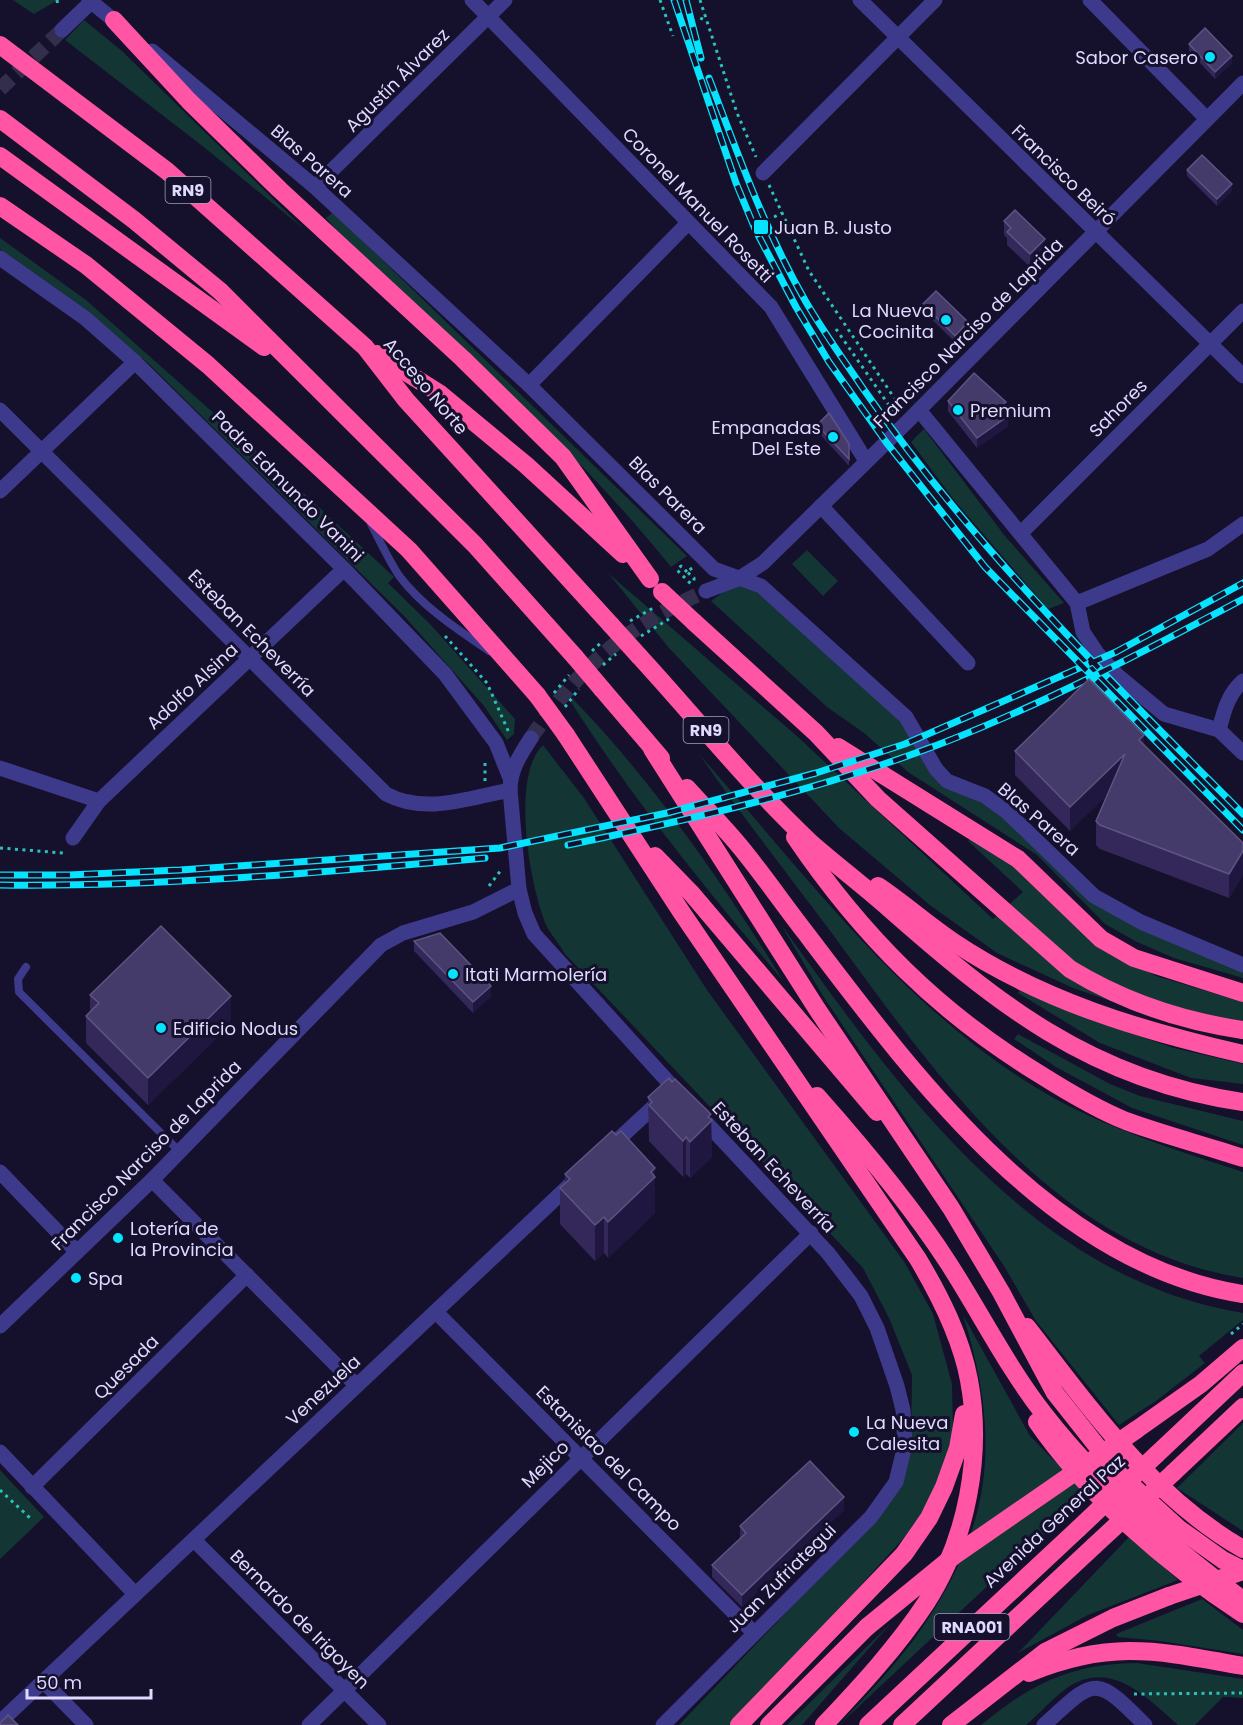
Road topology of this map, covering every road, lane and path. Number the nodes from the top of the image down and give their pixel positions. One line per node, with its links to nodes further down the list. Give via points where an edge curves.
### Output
1 (57, 0): 10 (path)
2 (472, 0): 12 (street, Coronel Manuel Rosetti)
3 (505, 0): 12 (street, Agustín Álvarez)
4 (660, 0): 16 (path)
5 (700, 0): 11 (path)
6 (860, 0): 17 (street, Francisco Beiró)
7 (935, 0): 17 (street)
8 (1090, 0): 21 (street)
9 (91, 1): 13 (street, Blas Parera); 15 (street)
10 (58, 6)
11 (704, 13): 14 (path); 23 (path, via 737,113)
12 (489, 17): 24 (street, Agustín Álvarez); 28 (street, Coronel Manuel Rosetti)
13 (114, 20): 24 (street, Blas Parera); 51 (highway, via 280,190 463,358 563,457)
14 (701, 20)
15 (62, 30)
16 (673, 36)
17 (897, 38): 23 (street); 29 (street, Francisco Beiró)
18 (0, 45): 34 (highway, Acceso Norte / RN9, via 167,171)
19 (1243, 83): 21 (street, Francisco Narciso de Laprida)
20 (0, 118): 37 (highway, via 220,291)
21 (1207, 119): 29 (street, Francisco Narciso de Laprida)
22 (0, 156): 37 (highway)
23 (763, 173): 26 (path)
24 (315, 188): 38 (street, Blas Parera)
25 (0, 206): 66 (highway, bridge, via 86,265 159,322 409,550 537,695)
26 (782, 213): 27 (path); 40 (path, via 809,271)
27 (774, 217)
28 (688, 223): 38 (street); 42 (street, Coronel Manuel Rosetti, via 771,307)
29 (1095, 233): 33 (street, Francisco Beiró); 40 (street, Francisco Narciso de Laprida)
30 (0, 258): 35 (street, Padre Edmundo Vanini, via 85,318)
31 (1243, 310): 33 (street, Sahores)
32 (836, 329): 40 (path)
33 (1209, 344): 36 (street, Francisco Beiró); 46 (street, Sahores)
34 (365, 347): 51 (highway, via 448,400 526,465); 65 (highway, Acceso Norte / RN9, bridge, via 406,400)
35 (135, 362): 41 (street); 47 (street, Padre Edmundo Vanini)
36 (1243, 376)
37 (307, 378): 60 (highway, bridge, via 475,545)
38 (529, 385): 49 (street, Blas Parera, via 714,569)
39 (0, 410): 41 (street, Esteban Echeverría)
40 (910, 419): 42 (street, Francisco Narciso de Laprida); 46 (street)
41 (41, 451): 43 (street); 54 (street, Esteban Echeverría)
42 (866, 460): 44 (street, Francisco Narciso de Laprida)
43 (0, 491)
44 (821, 506): 49 (street, Francisco Narciso de Laprida, via 763,563); 55 (street)
45 (1243, 524): 53 (street, via 1208,549)
46 (1021, 533): 53 (street)
47 (344, 568): 54 (street, Adolfo Alsina); 63 (street, Padre Edmundo Vanini, via 445,674 496,743)
48 (687, 572): 50 (path, via 681,566 677,570)
49 (738, 579): 52 (street, Francisco Narciso de Laprida); 71 (street, Blas Parera, via 761,586 906,717 936,770 947,781 985,796 1007,812 1094,896 1141,922)
50 (688, 580)
51 (656, 585): 58 (highway, bridge)
52 (706, 591)
53 (1077, 603): 57 (street, via 1083,632 1117,675 1164,714)
54 (249, 658): 63 (street, Esteban Echeverría, via 373,782 400,802 417,806 438,804); 64 (street, Adolfo Alsina)
55 (969, 663)
56 (1243, 681): 57 (street, via 1234,688)
57 (1219, 730): 61 (street)
58 (816, 733): 73 (highway, via 1018,859 1101,939 1134,958); 74 (highway, via 878,799 1048,952 1100,987 1176,1017)
59 (531, 738): 63 (street)
60 (652, 749): 79 (highway); 88 (highway, via 742,849 865,1010 952,1112 1017,1178 1096,1238 1150,1267)
61 (1243, 753)
62 (0, 768): 64 (street)
63 (510, 784): 70 (street)
64 (99, 801): 67 (street, Adolfo Alsina)
65 (773, 804): 68 (highway); 81 (highway, via 830,889 874,940 934,999 1017,1061 1077,1097 1125,1120)
66 (629, 830): 76 (highway); 79 (highway, via 692,894)
67 (73, 838): 69 (path, via 63,853)
68 (811, 843): 75 (highway, via 886,891 955,944 1028,985 1102,1016); 78 (highway, via 940,955 1022,1017 1116,1067 1175,1088)
69 (0, 848)
70 (519, 888): 77 (street, Esteban Echeverría, via 534,934); 80 (street, Francisco Narciso de Laprida, via 473,912 403,933 381,945)
71 (1243, 965)
72 (26, 967): 80 (lane, via 18,979 19,992)
73 (1243, 993)
74 (1243, 1030)
75 (1243, 1054)
76 (780, 1055): 93 (highway, via 849,1131 929,1236); 96 (highway, via 931,1282)
77 (674, 1089): 84 (street, Esteban Echeverría); 89 (street, Venezuela)
78 (1243, 1102)
79 (907, 1144): 87 (highway, via 951,1208)
80 (180, 1152): 83 (street, Francisco Narciso de Laprida)
81 (1243, 1158)
82 (0, 1172): 85 (street)
83 (152, 1180): 85 (street, Francisco Narciso de Laprida); 86 (street)
84 (811, 1233): 99 (street, Esteban Echeverría, via 848,1276 870,1312 897,1386); 101 (street, Mejico)
85 (77, 1252): 91 (street, Francisco Narciso de Laprida)
86 (247, 1275): 97 (street); 102 (street, Quesada)
87 (1000, 1292): 106 (highway, via 1143,1468 1177,1503); 107 (highway, via 1055,1393 1119,1474 1178,1528)
88 (1243, 1294)
89 (436, 1312): 97 (street, Venezuela); 101 (street, Estanislao del Campo)
90 (1243, 1324): 92 (path)
91 (0, 1326)
92 (1230, 1335)
93 (994, 1338): 109 (highway, via 1043,1413 1081,1456 1156,1528); 110 (highway, via 1035,1418 1066,1460 1164,1555)
94 (1243, 1348): 124 (highway, bridge, via 1201,1384 939,1566 867,1627)
95 (1243, 1373): 126 (highway, Avenida General Paz / RNA001, bridge)
96 (969, 1379): 123 (highway, via 958,1448 929,1518 904,1554); 125 (highway, via 973,1424 970,1483 960,1529 944,1568 927,1602 897,1643)
97 (356, 1385): 105 (street, Venezuela)
98 (1243, 1407): 127 (highway, RNA001, bridge)
99 (905, 1445): 111 (street, Juan Zufriategui, via 896,1482 877,1510)
100 (0, 1452): 102 (street)
101 (581, 1456): 111 (street, Estanislao del Campo); 115 (street, Mejico)
102 (32, 1487): 108 (street)
103 (0, 1490): 104 (path)
104 (30, 1518)
105 (194, 1540): 108 (street, Venezuela); 115 (street, Bernardo de Irigoyen)
106 (1243, 1549)
107 (1243, 1570): 113 (highway, bridge, via 1113,1618 1045,1652)
108 (135, 1594): 114 (street, Venezuela)
109 (1243, 1600)
110 (1243, 1614)
111 (753, 1632): 122 (street, Juan Zufriategui)
112 (1243, 1666): 113 (highway, via 1139,1650 1101,1651 1064,1659)
113 (1011, 1680): 128 (highway)
114 (44, 1682): 118 (street, Venezuela); 119 (street)
115 (344, 1690): 120 (street, Mejico); 121 (street, Bernardo de Irigoyen)
116 (1243, 1693): 117 (path)
117 (1114, 1694): 129 (street, via 1099,1687 1081,1692); 130 (street)
118 (0, 1722)
119 (86, 1725)
120 (309, 1725)
121 (379, 1725)
122 (663, 1725)
123 (739, 1725)
124 (769, 1725)
125 (824, 1725)
126 (868, 1725)
127 (902, 1725)
128 (951, 1725)
129 (1044, 1725)
130 (1144, 1725)

